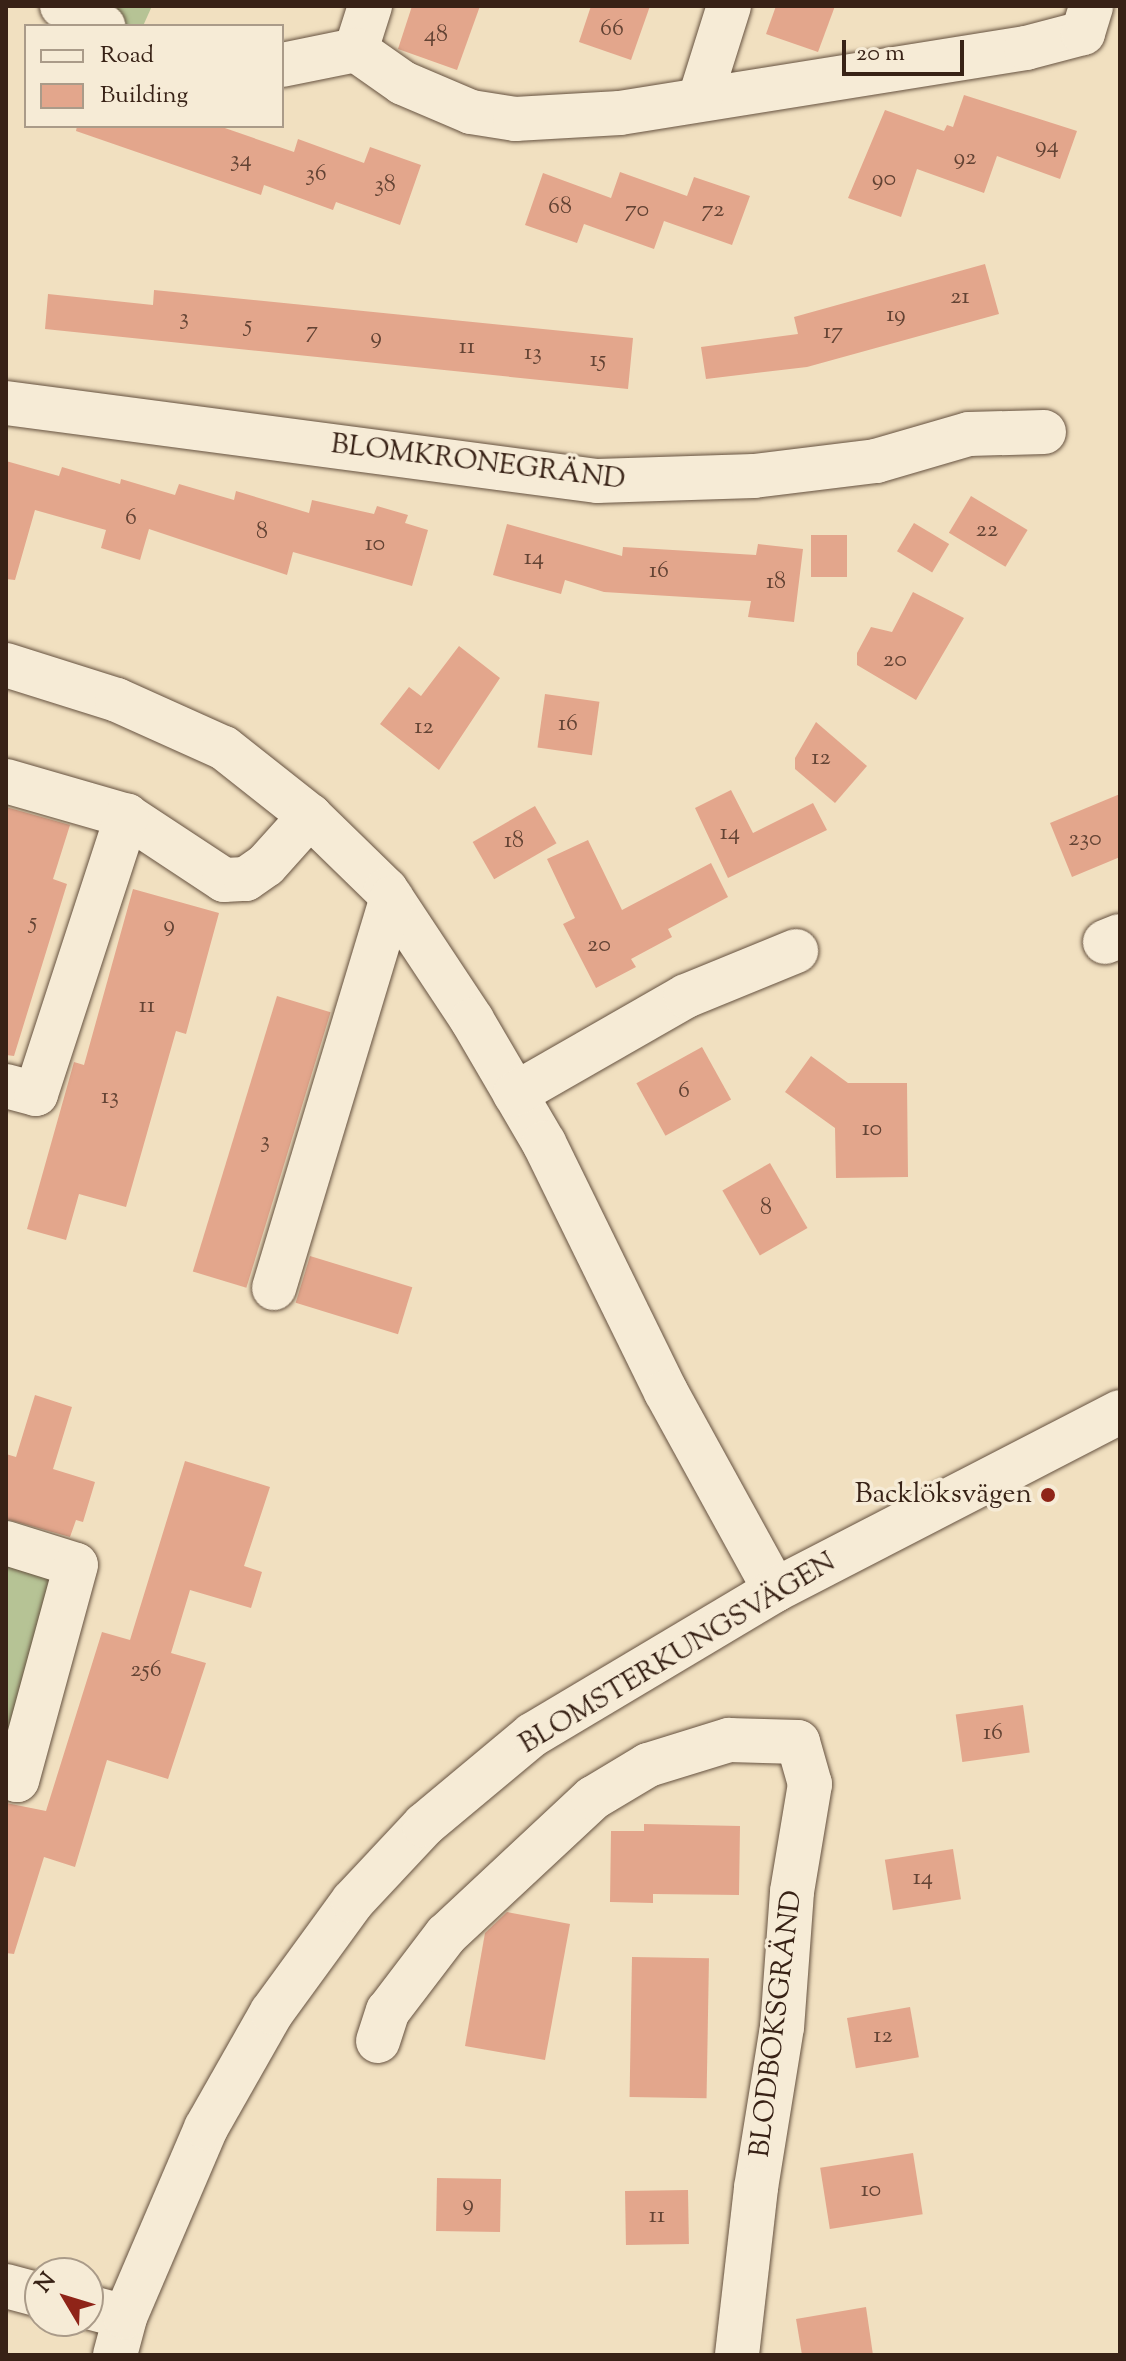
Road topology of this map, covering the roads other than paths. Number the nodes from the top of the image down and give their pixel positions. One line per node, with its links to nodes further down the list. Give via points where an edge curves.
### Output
1 (62, 6): 5 (street)
2 (370, 6): 6 (street)
3 (729, 6): 8 (street)
4 (1091, 6): 8 (street, via 1083,33 1026,48)
5 (99, 24)
6 (356, 50): 7 (street); 8 (street, via 403,83 471,112 515,119 620,113)
7 (284, 65)
8 (700, 98)
9 (6, 403): 10 (street, BLOMKRONEGRÄND, via 597,481 754,476 876,461 969,434)
10 (1044, 432)
11 (6, 665): 13 (street, via 179,724 224,748)
12 (6, 781): 14 (street)
13 (310, 816): 14 (street, via 246,879 224,880 205,872); 15 (street)
14 (145, 827): 17 (street, via 36,1094)
15 (392, 898): 18 (street); 19 (street)
16 (796, 951): 18 (street, via 686,996)
17 (6, 1086)
18 (515, 1094): 22 (street, via 666,1392)
19 (274, 1288)
20 (1120, 1412): 22 (street, BLOMSTERKUNGSVÄGEN)
21 (6, 1543): 23 (street, via 76,1565 17,1780)
22 (775, 1590): 25 (street, BLOMSTERKUNGSVÄGEN, via 532,1735 424,1825 353,1901 272,2012 206,2128)
23 (6, 1776)
24 (378, 2041): 26 (street, BLODBOKSGRÄND, via 388,2011 446,1935 593,1798 648,1765 729,1740 798,1742 810,1784 792,1892 782,2027)
25 (109, 2326)
26 (737, 2355)

